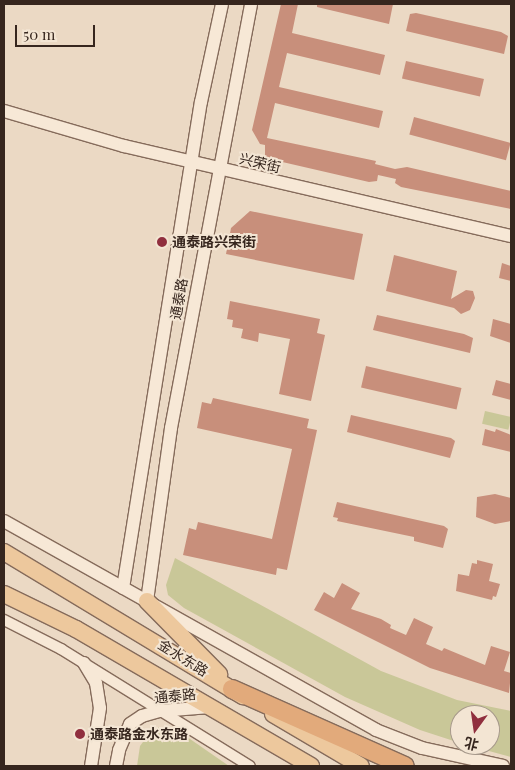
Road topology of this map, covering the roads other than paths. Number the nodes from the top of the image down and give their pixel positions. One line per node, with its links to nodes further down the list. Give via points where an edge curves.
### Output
1 (222, 4): 4 (street, 通泰路)
2 (251, 4): 5 (street, 通泰路)
3 (4, 111): 4 (street, 兴荣街)
4 (191, 162): 5 (street, 兴荣街); 9 (street, 通泰路)
5 (218, 168): 6 (street, 兴荣街); 11 (street, 通泰路, via 171,428)
6 (511, 236)
7 (4, 521): 9 (street)
8 (4, 552): 14 (main road, 金水东路)
9 (123, 588): 11 (street)
10 (4, 594): 15 (main road, 金水东路, via 76,629)
11 (146, 601): 14 (main road, via 196,647); 24 (street, via 376,730 422,748)
12 (4, 620): 13 (street)
13 (84, 663): 16 (street); 17 (street, via 96,683 100,708)
14 (232, 689): 22 (main road, 金水东路); 23 (highway)
15 (210, 707): 16 (street, 通泰路); 20 (main road); 21 (main road, 金水东路)
16 (160, 711): 18 (street, 通泰路, via 142,716 130,724 118,750); 19 (street)
17 (91, 766)
18 (116, 766)
19 (250, 766)
20 (296, 766)
21 (311, 766)
22 (361, 766)
23 (405, 766)
24 (503, 766)

